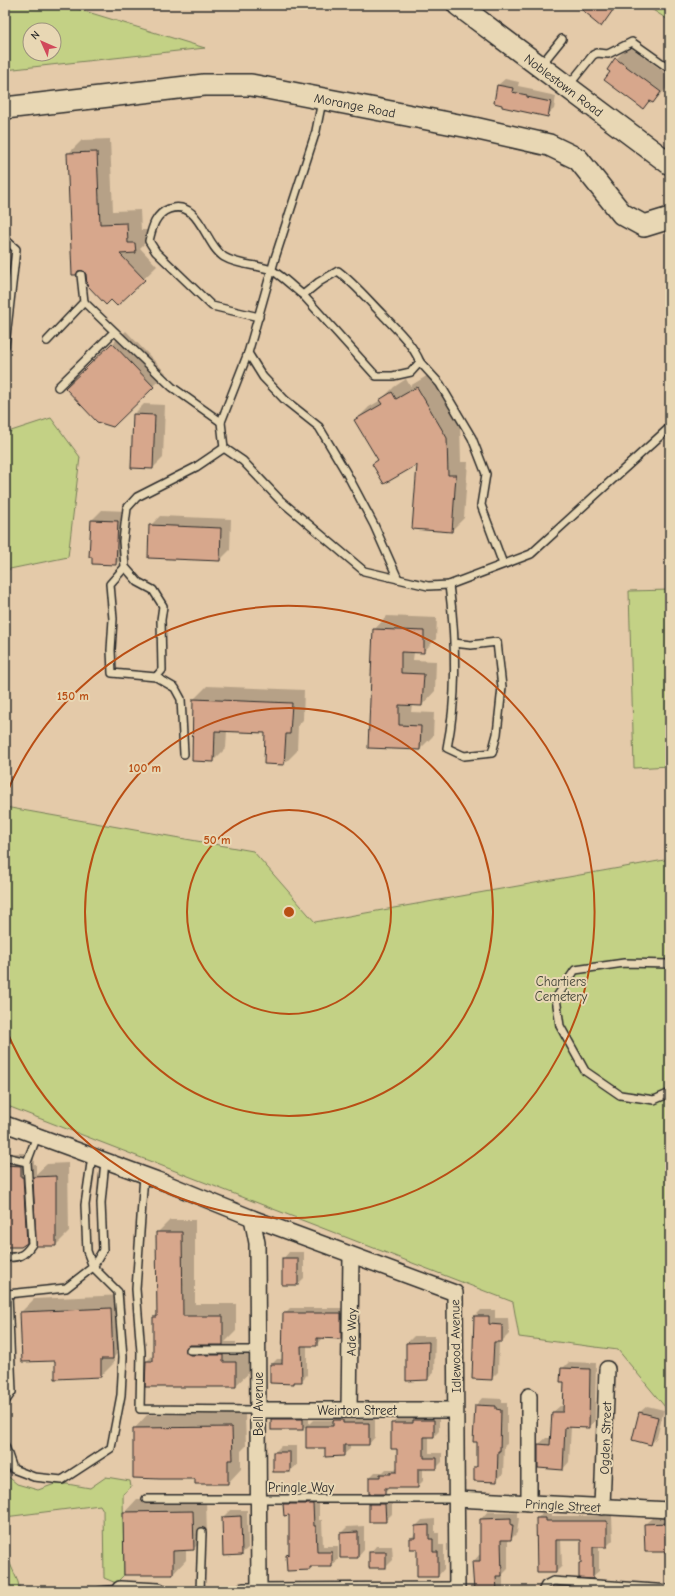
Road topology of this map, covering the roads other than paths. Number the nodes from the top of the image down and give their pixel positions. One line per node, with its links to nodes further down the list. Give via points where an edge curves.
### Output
1 (458, 5): 3 (street, Noblestown Road)
2 (562, 39): 3 (lane)
3 (540, 66): 5 (street, Noblestown Road)
4 (670, 69): 5 (lane, via 632,42 608,54 593,55)
5 (567, 87): 8 (street, Noblestown Road)
6 (322, 99): 7 (street, Morange Road, via 251,85 204,85); 9 (street, Morange Road, via 549,145 578,159 622,214 644,226); 11 (lane, via 316,131)
7 (5, 108)
8 (667, 160)
9 (670, 218)
10 (5, 241): 18 (lane, via 16,249)
11 (272, 270): 13 (lane); 15 (lane); 15 (lane, via 237,264 224,257 214,249 194,215 185,208 168,210 156,218 149,241 156,252 201,296 212,306)
12 (81, 275): 14 (lane)
13 (303, 295): 20 (lane, via 376,376 411,372); 20 (lane, via 338,271 351,281 401,334 416,352)
14 (84, 302): 16 (lane); 17 (lane)
15 (259, 317): 19 (lane)
16 (114, 332): 21 (lane); 22 (lane, via 172,386)
17 (47, 340)
18 (5, 346)
19 (248, 353): 22 (lane); 27 (lane, via 262,377 285,400 319,427 374,525)
20 (420, 362): 25 (lane, via 440,384 472,438 486,474 481,505)
21 (58, 386)
22 (221, 422): 24 (lane)
23 (670, 427): 25 (lane, via 531,554)
24 (224, 448): 26 (lane, via 196,467 137,497 127,508 123,542); 27 (lane, via 243,461 280,500 359,568)
25 (503, 564): 28 (lane)
26 (125, 566): 30 (lane, via 138,582 153,590 163,606 162,670); 30 (lane, via 110,584 113,619 112,673)
27 (398, 579): 28 (lane, via 428,586)
28 (449, 585): 29 (lane)
29 (454, 643): 29 (lane, via 453,721 447,748 464,756 492,753 502,687 497,642 471,645)
30 (156, 677): 31 (lane, via 176,688 181,699)
31 (184, 754)
32 (670, 964): 33 (lane, via 624,963 575,970 556,998 560,1026 585,1071 620,1095 654,1100)
33 (670, 1093)
34 (5, 1124): 35 (street, Idlewood Avenue)
35 (37, 1136): 37 (street, Idlewood Avenue); 38 (lane)
36 (5, 1157): 38 (lane)
37 (99, 1159): 39 (street, Idlewood Avenue); 43 (lane, via 103,1250); 43 (lane, via 85,1205 87,1251)
38 (27, 1162): 42 (lane, via 32,1244 26,1253 15,1258)
39 (144, 1175): 40 (street, Idlewood Avenue); 49 (lane, via 136,1289 141,1352 140,1409)
40 (252, 1218): 41 (street, Idlewood Avenue); 45 (street, Bell Avenue, via 257,1243)
41 (351, 1255): 50 (street, Ade Way); 51 (street, Idlewood Avenue, via 455,1294)
42 (5, 1257)
43 (93, 1267): 48 (lane, via 66,1288 8,1294 12,1392); 52 (lane, via 118,1292 123,1357 121,1395 111,1448 62,1480 34,1476 13,1469)
44 (190, 1350): 45 (lane)
45 (258, 1350): 49 (street, Bell Avenue)
46 (608, 1369): 57 (street, Ogden Street)
47 (529, 1396): 56 (street)
48 (5, 1402)
49 (258, 1410): 50 (street, Weirton Street); 54 (street, Bell Avenue)
50 (349, 1410): 51 (street, Weirton Street)
51 (455, 1410): 55 (street, Idlewood Avenue)
52 (5, 1446)
53 (146, 1499): 54 (lane, Pringle Way)
54 (258, 1499): 55 (lane, Pringle Way); 67 (street, Bell Avenue)
55 (456, 1499): 56 (street, Pringle Street); 68 (street, Idlewood Avenue)
56 (529, 1503): 57 (street, Pringle Street)
57 (602, 1507): 58 (street, Pringle Street)
58 (670, 1510)
59 (202, 1532): 65 (lane)
60 (544, 1588): 62 (lane, via 553,1581)
61 (120, 1589): 63 (lane); 64 (street)
62 (670, 1589)
63 (100, 1591)
64 (158, 1591)
65 (200, 1591)
66 (243, 1591): 67 (street)
67 (259, 1591): 68 (street)
68 (457, 1591)

